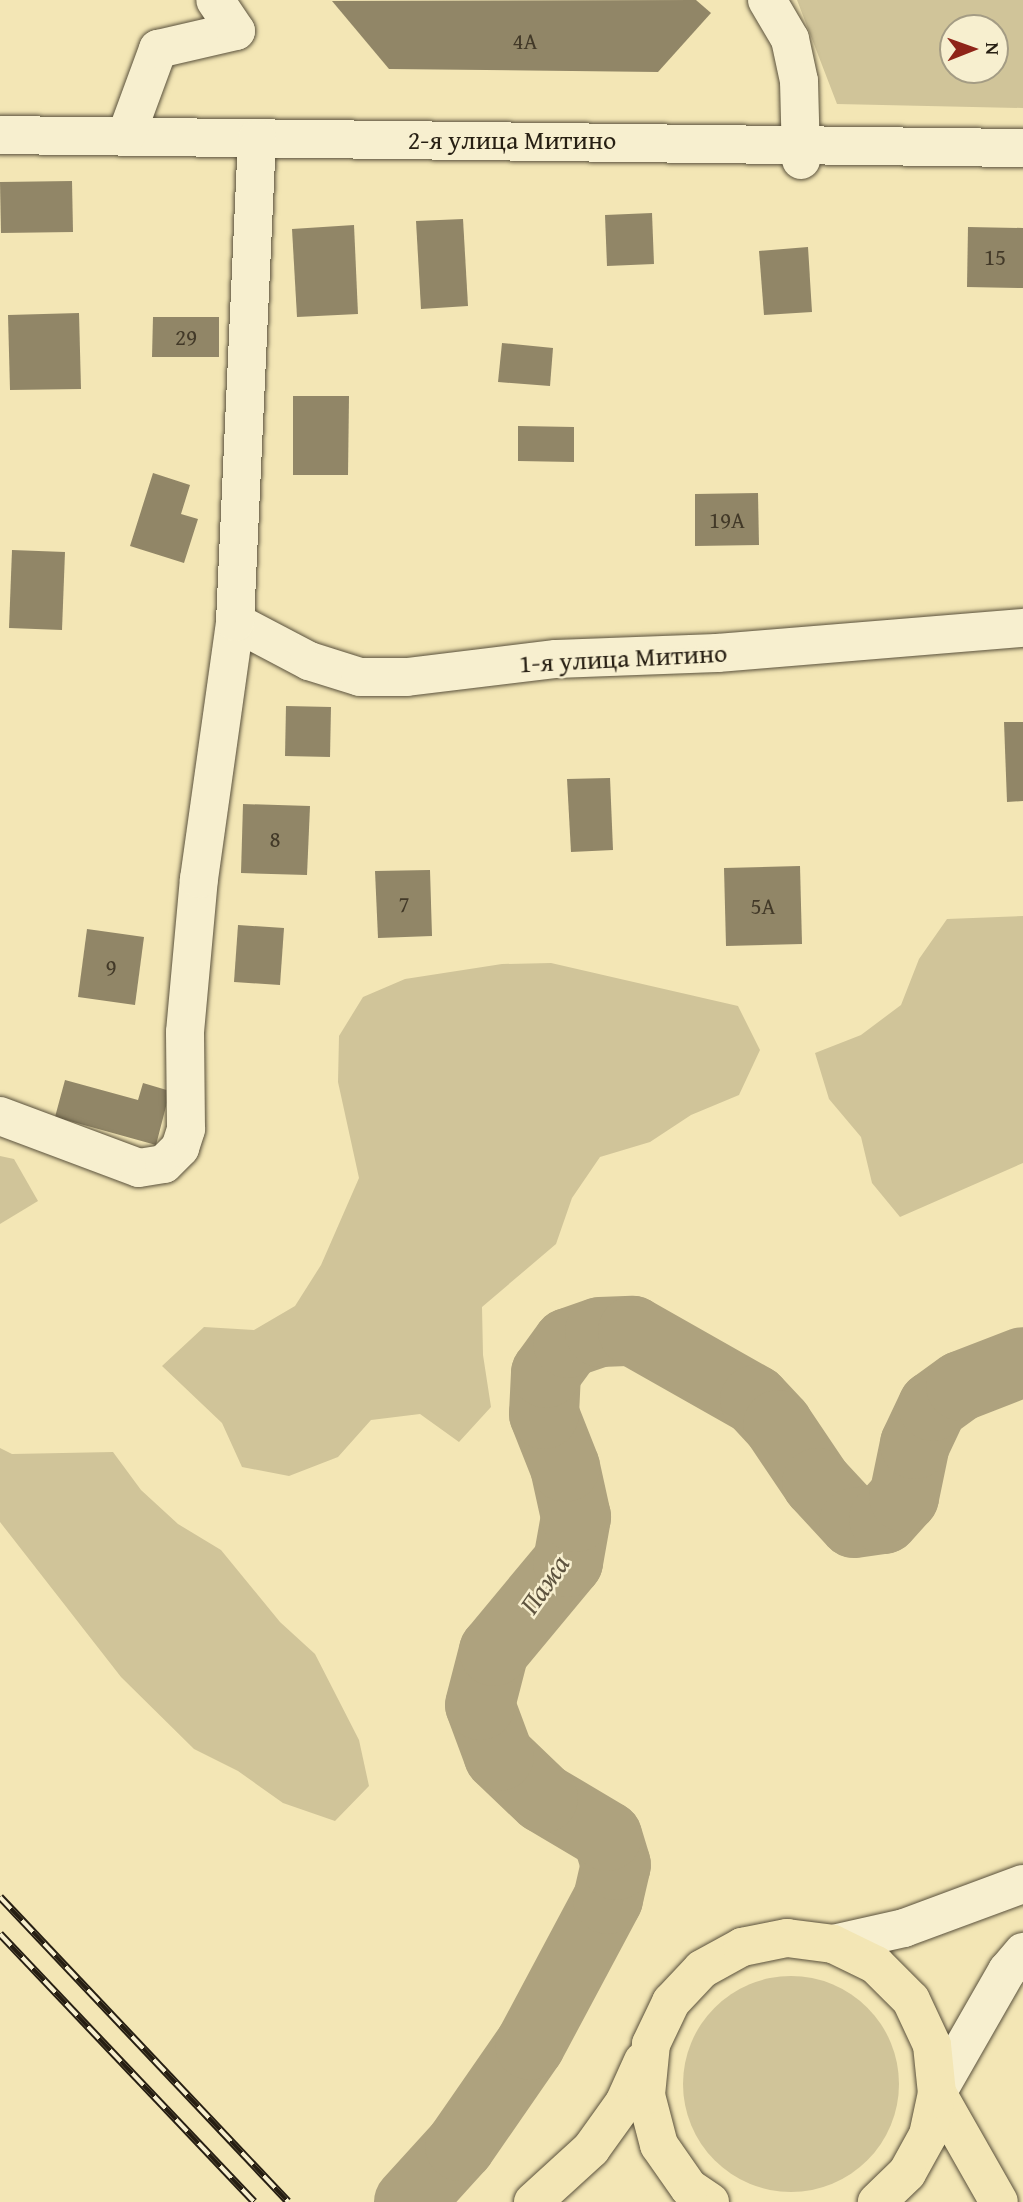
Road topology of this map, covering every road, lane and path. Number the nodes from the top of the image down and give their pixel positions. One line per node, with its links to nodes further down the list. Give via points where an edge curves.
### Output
1 (215, 0): 4 (street, via 236,31 158,49)
2 (767, 0): 7 (street, via 790,39 799,81)
3 (0, 135): 4 (street, 2-я улица Митино)
4 (126, 136): 5 (street, 2-я улица Митино)
5 (257, 138): 7 (street, 2-я улица Митино); 8 (street)
6 (1023, 148): 7 (street, 2-я улица Митино)
7 (801, 151)
8 (235, 622): 9 (street, 1-я улица Митино, via 309,661 360,677 407,677 556,659 717,653); 10 (street, via 199,879 185,1032 186,1129 180,1148 164,1164 139,1168)
9 (1023, 628)
10 (0, 1116)
11 (1023, 1884): 12 (street, via 905,1928)
12 (833, 1944): 14 (main road, via 787,1938 743,1947 712,1963 671,2002); 15 (main road, via 876,1965 911,2000 932,2045)
13 (1023, 1952): 15 (street, via 1007,1971)
14 (651, 2044): 16 (main road, via 624,2103 591,2149); 17 (main road, via 646,2095 659,2145 689,2188)
15 (937, 2093): 18 (main road, via 928,2135 907,2173); 19 (main road)
16 (533, 2202)
17 (710, 2202)
18 (877, 2202)
19 (999, 2202)

